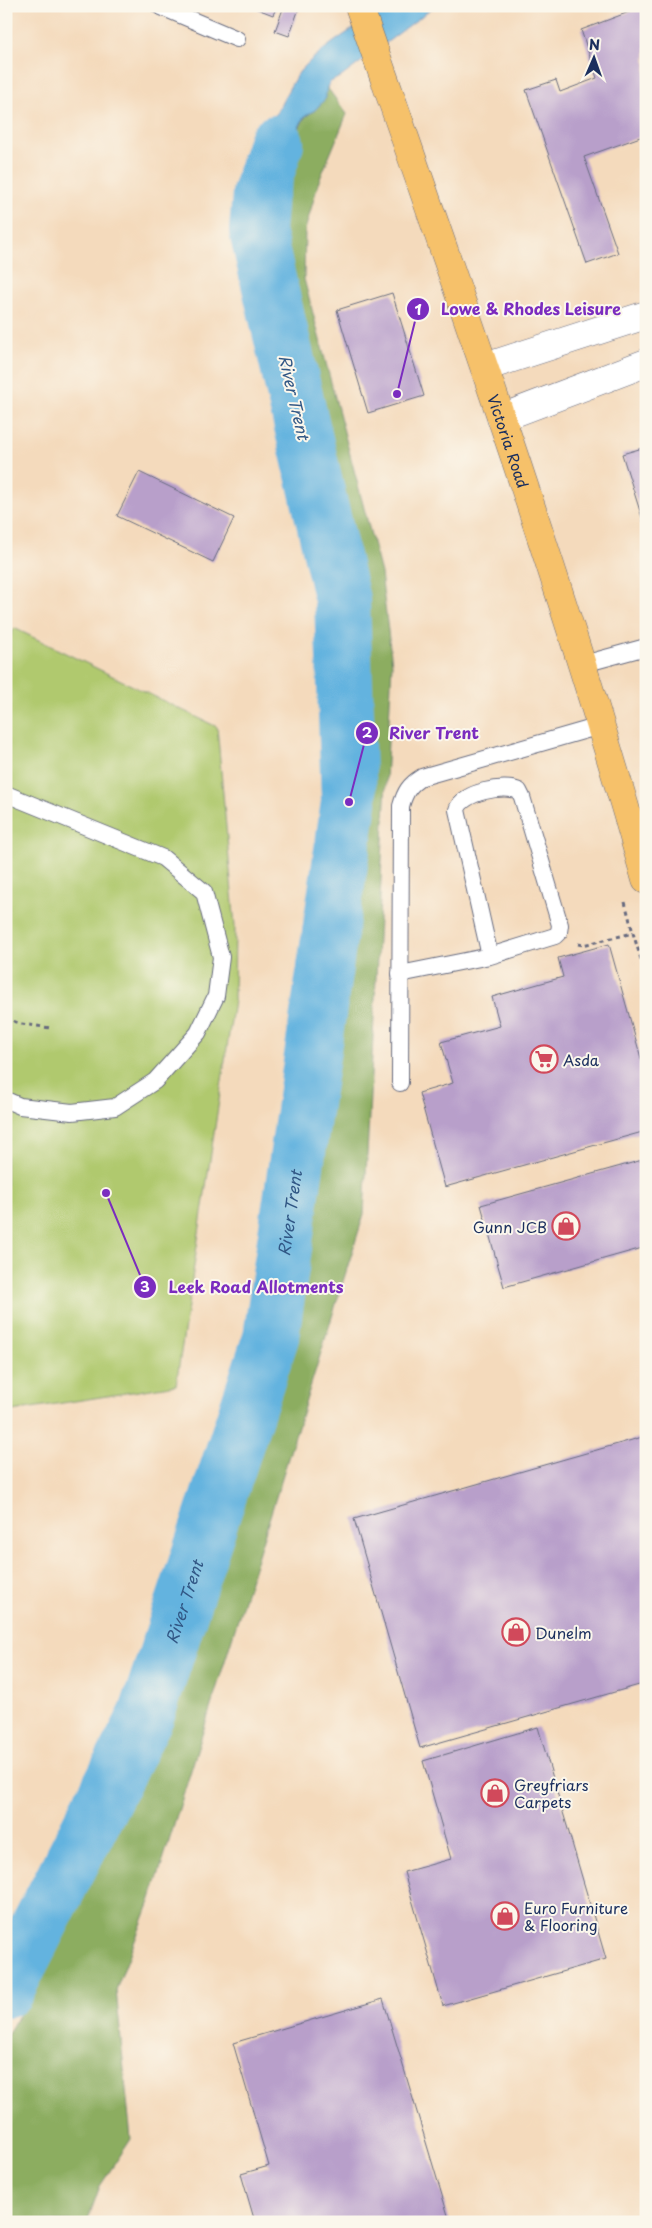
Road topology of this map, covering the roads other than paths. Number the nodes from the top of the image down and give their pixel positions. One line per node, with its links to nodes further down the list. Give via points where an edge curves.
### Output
1 (360, 6): 6 (main road, Victoria Road)
2 (161, 9): 3 (lane)
3 (237, 39)
4 (646, 315): 6 (street)
5 (646, 363): 7 (street)
6 (485, 367): 7 (main road, Victoria Road)
7 (502, 418): 9 (main road, Victoria Road)
8 (646, 647): 9 (lane)
9 (580, 664): 10 (main road, Victoria Road)
10 (600, 726): 12 (main road, Victoria Road); 14 (lane, via 422,777 412,783 401,806)
11 (6, 794): 16 (lane, via 163,858 204,892 221,958 216,996 198,1033 155,1081 115,1107 72,1112 20,1106)
12 (646, 880)
13 (490, 956): 13 (lane, via 457,810 470,796 509,786 519,791 560,925 555,936); 14 (lane)
14 (400, 974): 15 (lane)
15 (400, 1084)
16 (6, 1100)

